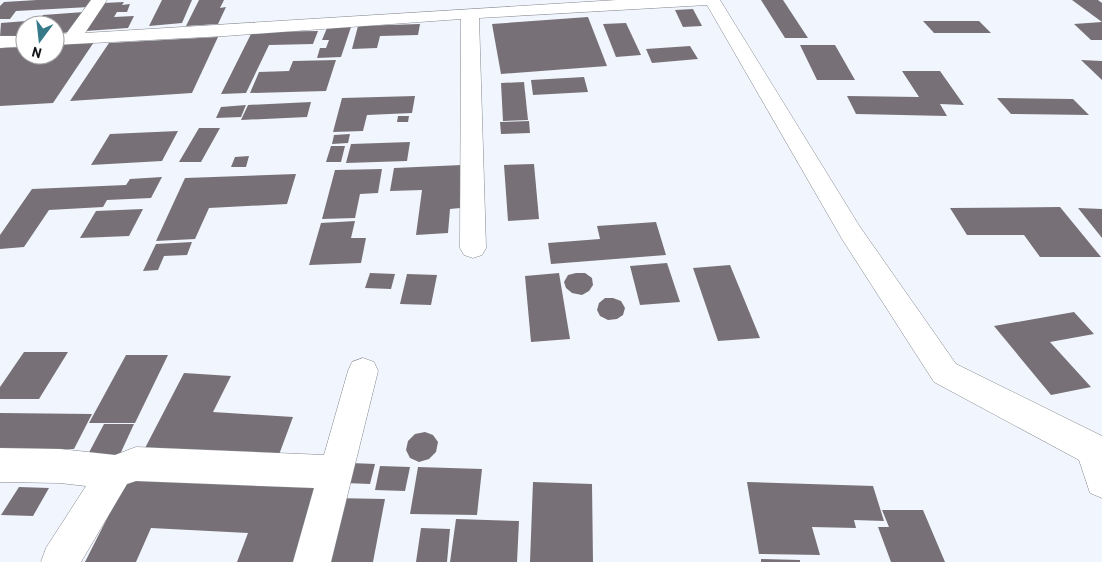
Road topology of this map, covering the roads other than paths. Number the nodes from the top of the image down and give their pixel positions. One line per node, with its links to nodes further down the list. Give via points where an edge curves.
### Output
1 (99, 0): 4 (street)
2 (712, 0): 3 (street); 10 (street, via 851,233 945,373)
3 (470, 13): 5 (street, via 225,32); 8 (street)
4 (65, 38)
5 (65, 39)
6 (15, 41): 7 (street)
7 (0, 42)
8 (473, 248)
9 (363, 371): 13 (street)
10 (1099, 461)
11 (0, 465): 12 (street, via 60,466)
12 (115, 472): 13 (street, via 136,464); 14 (street)
13 (336, 472): 15 (street)
14 (60, 562)
15 (312, 562)

